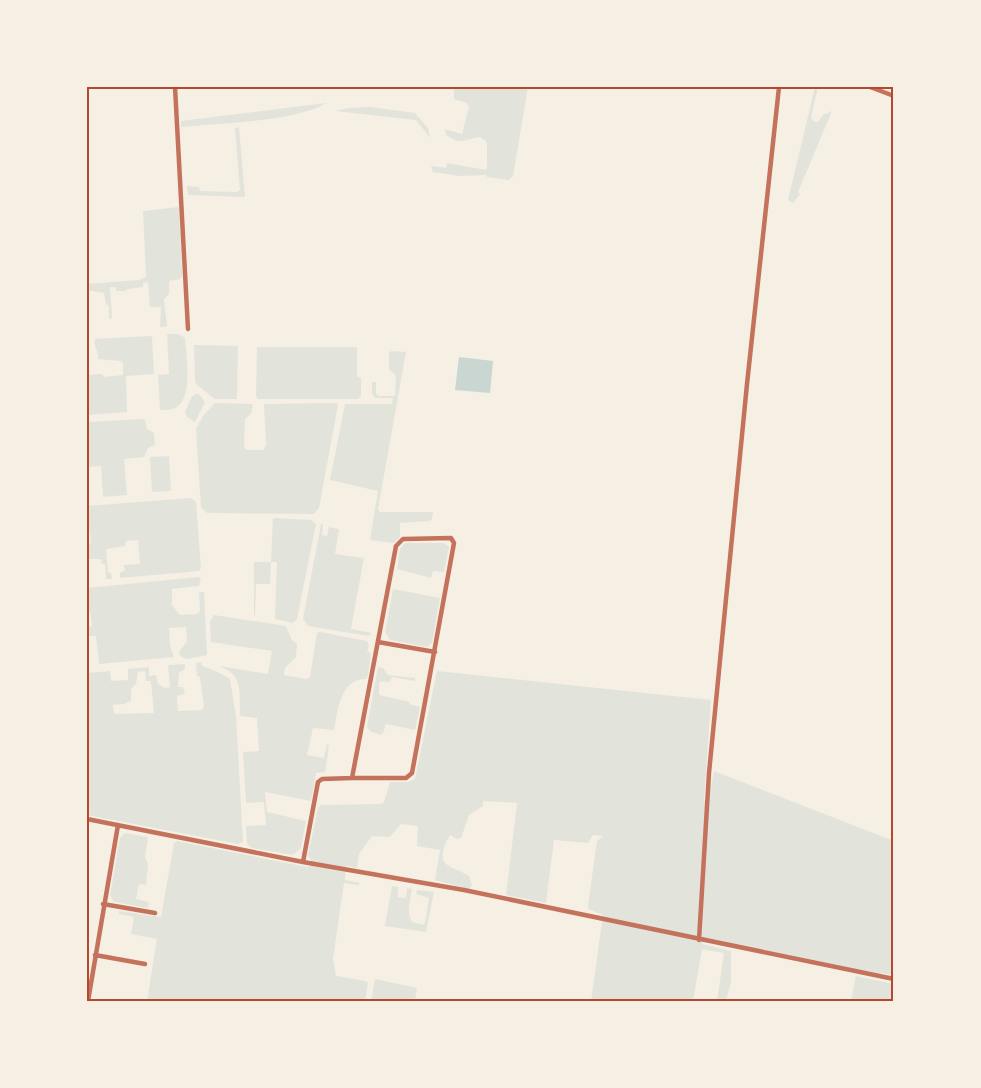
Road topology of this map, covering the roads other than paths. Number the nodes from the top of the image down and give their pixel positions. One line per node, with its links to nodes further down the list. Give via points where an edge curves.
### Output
1 (175, 87): 5 (street)
2 (779, 87): 14 (street, via 710,761)
3 (870, 87): 4 (street)
4 (894, 96)
5 (188, 329)
6 (378, 642): 7 (street); 7 (street, via 396,546 403,538 451,538 454,543); 8 (street)
7 (435, 652): 8 (street, via 412,773 406,778)
8 (352, 778): 11 (street, via 318,782)
9 (87, 819): 10 (street)
10 (118, 825): 11 (street); 12 (street)
11 (303, 862): 14 (street, via 464,890)
12 (103, 904): 13 (street); 15 (street)
13 (154, 913)
14 (699, 940): 17 (street)
15 (95, 955): 16 (street); 18 (street)
16 (145, 963)
17 (894, 980)
18 (88, 1001)

